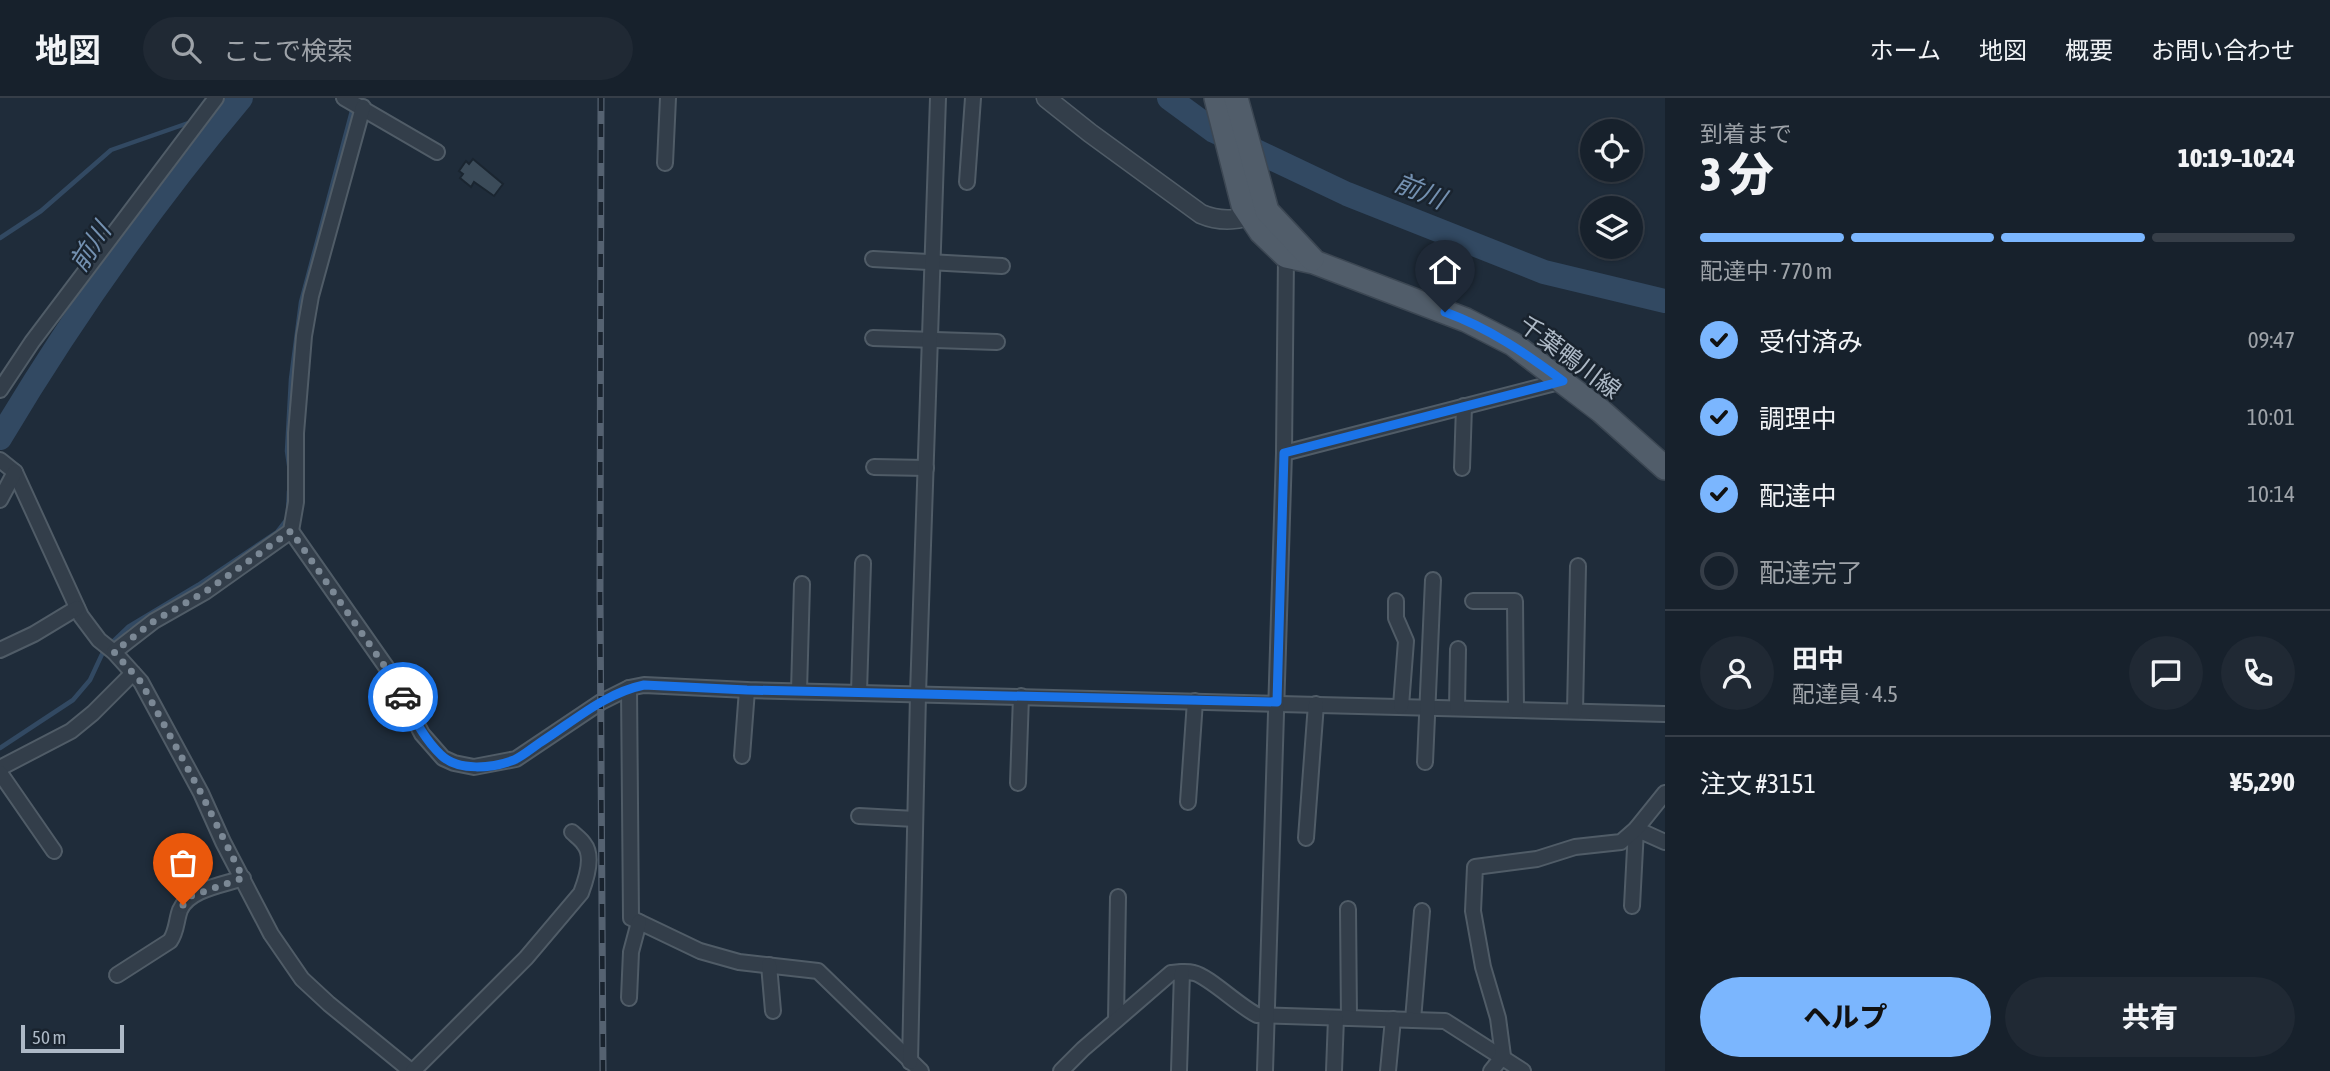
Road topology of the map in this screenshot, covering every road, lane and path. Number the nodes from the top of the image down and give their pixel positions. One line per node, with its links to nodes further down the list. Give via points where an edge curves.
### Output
1 (216, 98): 22 (street)
2 (668, 98): 10 (street)
3 (938, 98): 16 (street)
4 (973, 98): 11 (street)
5 (1046, 98): 12 (street, via 1201,214 1222,220)
6 (1216, 98): 12 (main road, 千葉鴨川線, via 1243,205)
7 (354, 103): 9 (street); 32 (street, via 304,336)
8 (1238, 104): 12 (main road, 千葉鴨川線, via 1259,188)
9 (437, 152)
10 (665, 163)
11 (967, 182)
12 (1258, 214): 13 (main road, 千葉鴨川線, via 1261,232); 15 (main road, 千葉鴨川線)
13 (1286, 256): 15 (main road, 千葉鴨川線); 24 (street)
14 (873, 259): 16 (street)
15 (1314, 262): 21 (main road, 千葉鴨川線, via 1466,320 1513,344)
16 (933, 263): 17 (street); 19 (street)
17 (1002, 265)
18 (873, 338): 19 (street)
19 (930, 341): 20 (street); 27 (street)
20 (997, 342)
21 (1563, 381): 23 (street); 29 (main road, 千葉鴨川線)
22 (0, 390)
23 (1464, 406): 24 (street); 28 (street)
24 (1284, 453): 51 (street)
25 (0, 460): 30 (street)
26 (874, 467): 27 (street)
27 (926, 468): 48 (street)
28 (1462, 468)
29 (1665, 468)
30 (15, 472): 31 (street); 39 (street)
31 (0, 500)
32 (291, 531): 40 (street, via 205,592); 44 (street, via 388,671 422,734 443,758 474,767 516,759)
33 (863, 563): 47 (street)
34 (1578, 566): 57 (street)
35 (1433, 580): 54 (street)
36 (802, 584): 46 (street)
37 (1396, 601): 53 (street, via 1396,618 1406,640)
38 (1474, 601): 56 (street, via 1515,601)
39 (77, 608): 40 (street); 42 (street)
40 (108, 648): 43 (street)
41 (1458, 649): 55 (street)
42 (0, 650)
43 (133, 673): 61 (street, via 71,731); 72 (street)
44 (629, 688): 45 (street); 77 (street, via 631,918)
45 (747, 690): 46 (street); 59 (street)
46 (799, 691): 47 (street)
47 (859, 692): 48 (street)
48 (918, 694): 49 (street); 66 (street)
49 (1021, 696): 50 (street); 62 (street)
50 (1195, 701): 51 (street); 64 (street)
51 (1277, 702): 52 (street); 83 (street)
52 (1315, 704): 53 (street); 69 (street)
53 (1401, 706): 54 (street)
54 (1428, 707): 55 (street); 60 (street)
55 (1457, 708): 56 (street)
56 (1516, 709): 57 (street)
57 (1575, 711): 58 (street)
58 (1665, 714)
59 (742, 756)
60 (1425, 762)
61 (0, 770): 71 (street)
62 (1018, 783)
63 (1665, 793): 67 (street)
64 (1188, 802)
65 (859, 816): 66 (street)
66 (915, 819): 89 (street)
67 (1636, 829): 70 (street); 74 (street); 88 (street, via 1621,842 1475,867 1473,911)
68 (572, 832): 91 (street, via 586,845 589,862 581,893 526,958)
69 (1306, 838)
70 (1665, 842)
71 (54, 851)
72 (243, 878): 80 (street, via 191,896 178,915 170,941); 91 (street, via 271,934 302,979)
73 (1118, 897): 86 (street)
74 (1632, 906)
75 (1348, 909): 84 (street)
76 (1422, 911): 87 (street)
77 (639, 922): 78 (street, via 700,951); 81 (street, via 631,952)
78 (769, 965): 82 (street); 89 (street, via 818,971)
79 (1182, 972): 83 (street, via 1198,973 1244,1009); 86 (street, via 1171,973); 93 (street)
80 (117, 975)
81 (629, 998)
82 (773, 1011)
83 (1266, 1016): 84 (street); 94 (street)
84 (1343, 1018): 85 (street); 95 (street)
85 (1393, 1019): 87 (street); 96 (street)
86 (1116, 1020): 92 (street)
87 (1413, 1020): 88 (street, via 1445,1021)
88 (1503, 1056): 90 (street); 97 (street)
89 (917, 1068)
90 (1521, 1070)
91 (412, 1071)
92 (1061, 1071)
93 (1179, 1071)
94 (1265, 1071)
95 (1334, 1071)
96 (1388, 1071)
97 (1491, 1071)

